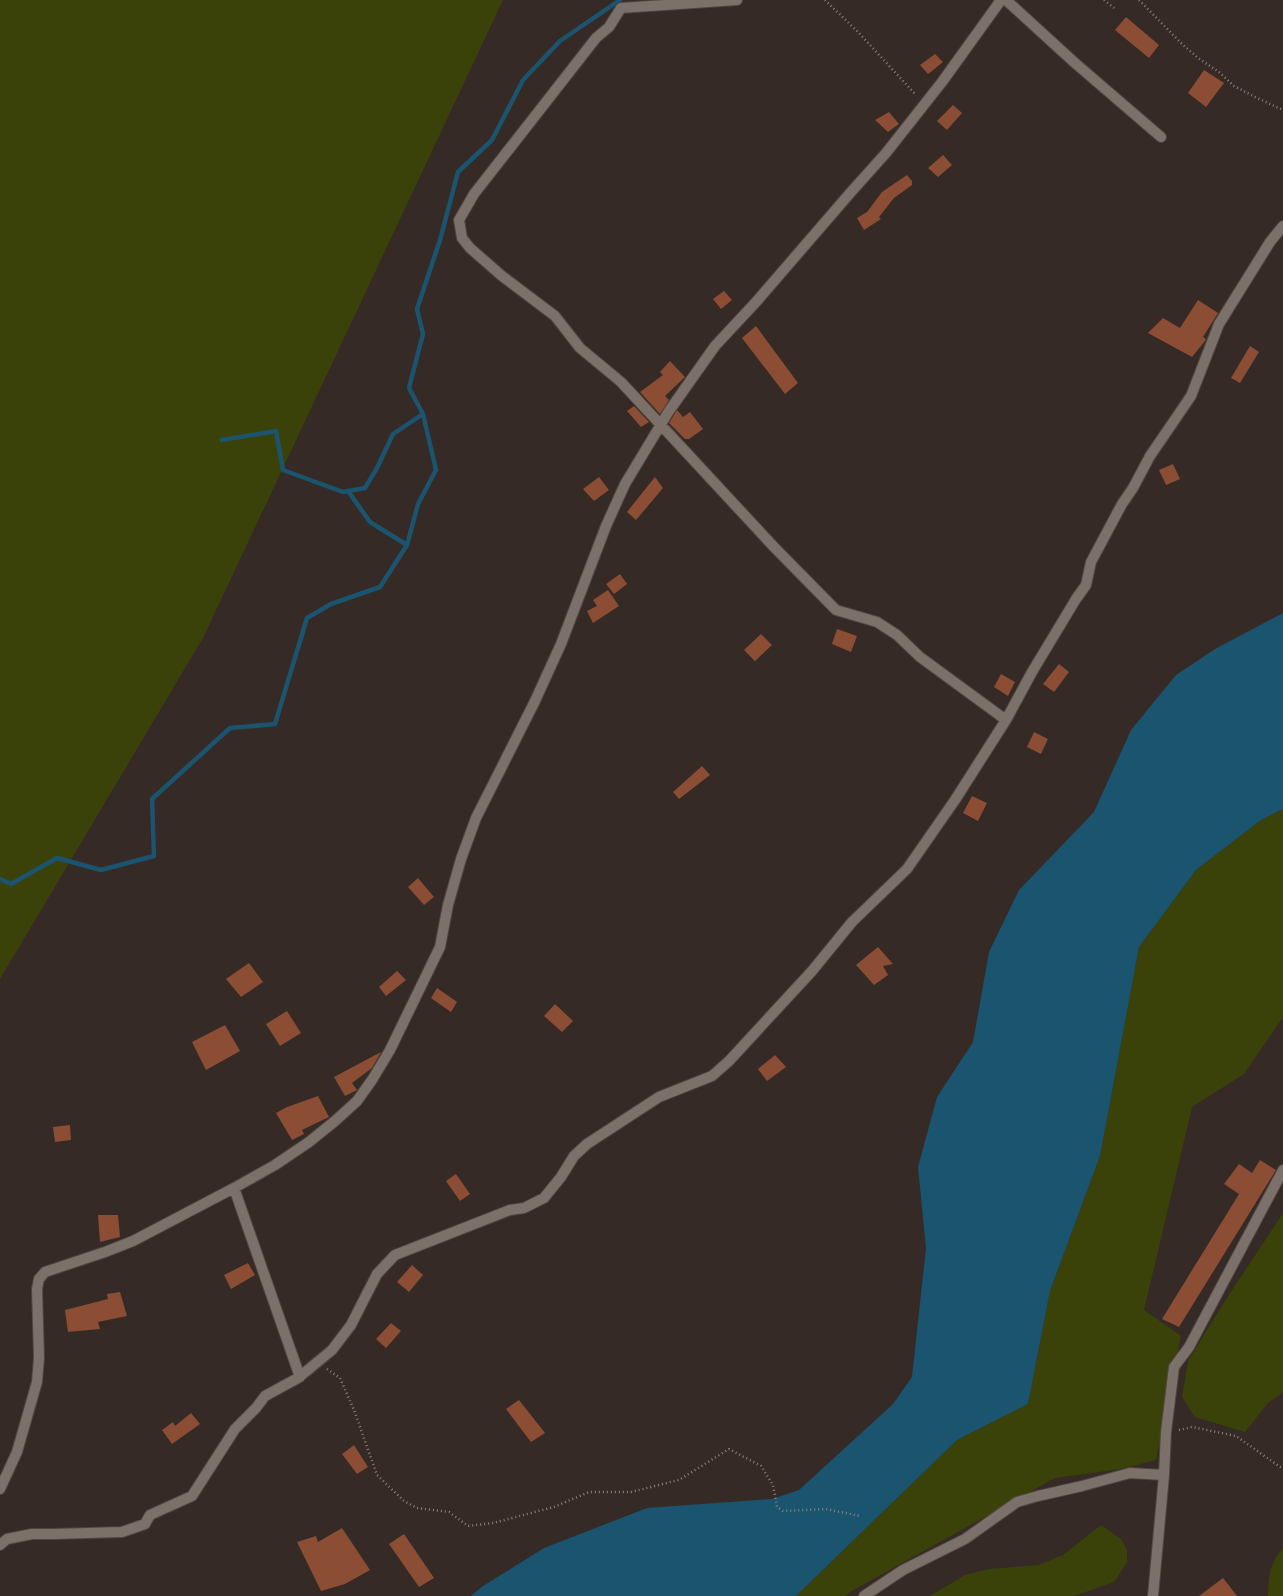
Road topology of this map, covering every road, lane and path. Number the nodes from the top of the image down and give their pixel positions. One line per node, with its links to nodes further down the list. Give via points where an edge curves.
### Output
1 (737, 0): 12 (street, via 621,8 474,194 459,220 462,238 470,248 555,316 580,348 621,382)
2 (825, 0): 8 (path)
3 (1001, 0): 8 (street)
4 (1006, 0): 10 (street)
5 (1104, 0): 7 (path)
6 (1139, 0): 9 (path, via 1181,43 1234,86)
7 (1114, 8)
8 (924, 104): 12 (street, via 886,154 715,346)
9 (1283, 110)
10 (1161, 138)
11 (1283, 226): 13 (street, via 1270,242 1223,318 1191,396 1150,456 1122,504 1091,562 1086,585)
12 (661, 424): 13 (street, via 836,610 876,622 897,635 920,657); 15 (street, via 625,484 606,526 561,644 476,818 461,859 440,947 390,1050 357,1100 335,1121 275,1165)
13 (1006, 720): 16 (street, via 907,869 852,922 812,971 718,1071 696,1084 659,1097 587,1144 574,1156 544,1198 524,1208 510,1210 395,1255 377,1274 351,1325 332,1350)
14 (1283, 1170): 18 (street, via 1189,1347 1174,1367)
15 (234, 1188): 17 (street); 21 (street, via 133,1241 45,1272 39,1279 37,1382 17,1452)
16 (316, 1363): 17 (street); 22 (path, via 340,1378 377,1475 404,1501 417,1508 449,1512 468,1526 493,1524 554,1507 589,1492 631,1492 678,1480 729,1450 761,1466 773,1486 777,1507 783,1511 826,1509)
17 (300, 1377): 23 (street, via 265,1396 235,1429 192,1496 150,1514 145,1524 122,1532 32,1534 8,1539)
18 (1166, 1432): 19 (path, via 1192,1427 1236,1436); 20 (street)
19 (1283, 1468)
20 (1164, 1475): 24 (street, via 1130,1473 1017,1502 965,1539 903,1570); 25 (street)
21 (0, 1488)
22 (860, 1516)
23 (0, 1545)
24 (864, 1596)
25 (1153, 1596)

